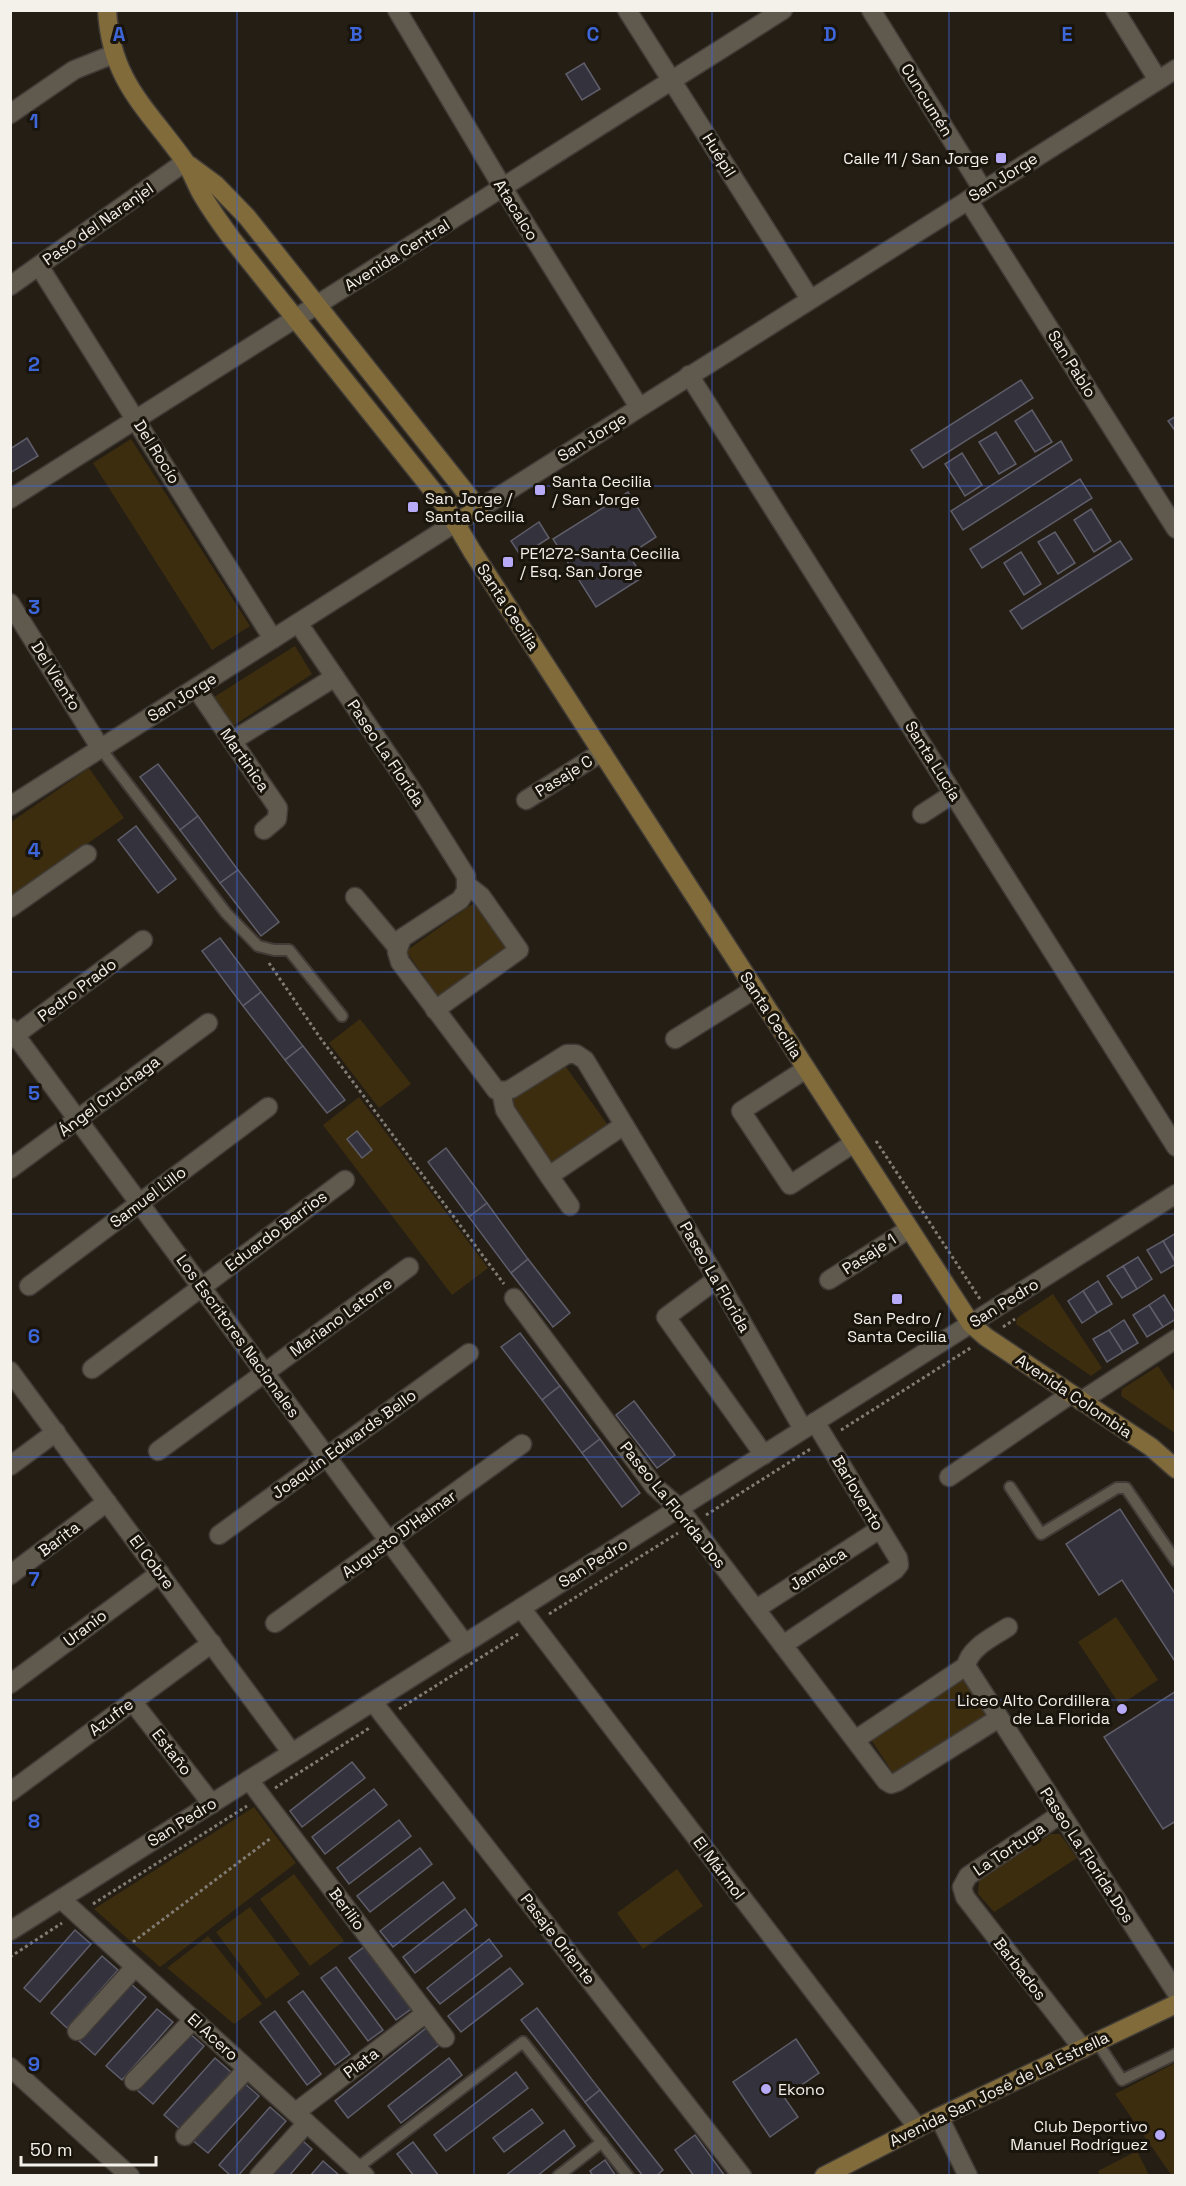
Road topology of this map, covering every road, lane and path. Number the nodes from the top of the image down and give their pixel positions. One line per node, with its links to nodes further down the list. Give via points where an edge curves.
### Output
1 (107, 10): 7 (main road, Santa Cecilia)
2 (397, 10): 13 (street, Atacalco)
3 (627, 10): 10 (street, Huépil)
4 (783, 10): 10 (street, Avenida Central)
5 (871, 10): 14 (street, Cuncumén)
6 (1115, 10): 9 (street)
7 (114, 54): 11 (street, via 74,70); 12 (main road, Santa Cecilia, via 135,98)
8 (1176, 69): 9 (street, San Jorge)
9 (1158, 80): 14 (street, San Jorge)
10 (672, 81): 13 (street, Avenida Central); 17 (street, Huépil)
11 (10, 114)
12 (185, 162): 15 (street, Paso del Naranjel); 18 (main road, Santa Cecilia, via 216,185 247,217); 19 (main road, Santa Cecilia, via 212,212)
13 (503, 188): 18 (street, Avenida Central); 21 (street, Atacalco)
14 (976, 195): 17 (street, San Jorge); 26 (street, San Pablo)
15 (39, 266): 16 (street, Paso del Naranjel); 22 (street, Del Rocío)
16 (10, 286)
17 (810, 299): 20 (street, San Jorge)
18 (318, 305): 19 (street, Avenida Central); 24 (main road, Santa Cecilia)
19 (296, 319): 22 (street, Avenida Central); 25 (main road, Santa Cecilia)
20 (689, 375): 21 (street, San Jorge); 35 (street, Santa Lucía)
21 (639, 407): 24 (street, San Jorge)
22 (136, 420): 23 (street, Avenida Central); 29 (street, Del Rocío)
23 (10, 499)
24 (479, 508): 25 (main road, San Jorge)
25 (455, 523): 28 (street, San Jorge); 34 (main road, Santa Cecilia)
26 (1176, 529)
27 (10, 603): 33 (street, Del Viento)
28 (298, 623): 29 (street, San Jorge); 30 (street, Paseo La Florida)
29 (273, 639): 31 (street, San Jorge)
30 (335, 677): 32 (street); 41 (street, Paseo La Florida, via 416,796 466,876)
31 (196, 688): 32 (street, Martinica); 33 (street, San Jorge)
32 (232, 741): 39 (street, Martinica, via 278,808 277,819)
33 (101, 749): 37 (street, San Jorge); 45 (lane, via 226,913)
34 (602, 752): 36 (street, Pasaje C); 47 (main road, Santa Cecilia)
35 (953, 794): 38 (street); 59 (street, Santa Lucía)
36 (526, 800)
37 (10, 806)
38 (922, 813)
39 (264, 830)
40 (87, 854): 43 (street)
41 (467, 885): 46 (street, via 460,900 406,934); 48 (street, Paseo La Florida, via 481,896 519,950)
42 (355, 897): 46 (street)
43 (10, 908)
44 (143, 940): 51 (street, Pedro Prado)
45 (258, 946): 49 (lane, via 289,950); 72 (path, via 321,1039)
46 (397, 947): 48 (street, via 400,962)
47 (755, 989): 52 (street); 53 (main road, Santa Cecilia)
48 (435, 1010): 54 (street, via 492,1086)
49 (342, 1016)
50 (208, 1023): 56 (street, Ángel Cruchaga)
51 (12, 1034): 56 (street, Los Escritores Nacionales)
52 (675, 1039)
53 (806, 1069): 58 (main road, Santa Cecilia); 58 (street, Santa Cecilia, via 741,1110 765,1148 790,1185)
54 (501, 1091): 57 (street, Paseo La Florida, via 511,1089 563,1056 576,1054 585,1060); 61 (street, via 510,1118)
55 (268, 1107): 64 (street, Samuel Lillo)
56 (78, 1119): 60 (street, Ángel Cruchaga); 64 (street, Los Escritores Nacionales)
57 (624, 1125): 61 (street); 68 (street, Paseo La Florida)
58 (854, 1143): 66 (main road, Santa Cecilia)
59 (1176, 1147)
60 (10, 1169)
61 (549, 1176): 65 (street)
62 (345, 1180): 71 (street, Eduardo Barrios)
63 (1176, 1194): 74 (street, San Pedro)
64 (140, 1203): 70 (street, Samuel Lillo); 71 (street, Los Escritores Nacionales)
65 (570, 1206)
66 (909, 1228): 69 (street, Pasaje 1); 74 (main road, Santa Cecilia)
67 (409, 1267): 80 (street, Mariano Latorre)
68 (717, 1279): 82 (street, Paseo La Florida); 87 (street, via 666,1317)
69 (830, 1280)
70 (29, 1286)
71 (202, 1287): 78 (street, Eduardo Barrios); 80 (street, Los Escritores Nacionales)
72 (514, 1298): 94 (street, Paseo La Florida Dos, via 654,1486)
73 (1017, 1318): 75 (path)
74 (971, 1324): 75 (main road, Avenida Colombia); 82 (street, San Pedro)
75 (986, 1337): 81 (main road, Avenida Colombia); 84 (path)
76 (1176, 1340): 81 (street)
77 (469, 1353): 88 (street, Joaquín Edwards Bello)
78 (92, 1369)
79 (10, 1371): 83 (street, El Cobre)
80 (265, 1373): 86 (street, Mariano Latorre); 88 (street, Los Escritores Nacionales)
81 (1076, 1397): 90 (main road, Avenida Colombia, via 1151,1447); 91 (street)
82 (809, 1426): 84 (street, Barlovento); 87 (street, San Pedro)
83 (56, 1432): 89 (street); 93 (street, El Cobre)
84 (826, 1439): 95 (path); 96 (street, Barlovento)
85 (522, 1444): 98 (street, Augusto D'Halmar)
86 (158, 1451)
87 (764, 1455): 94 (street, San Pedro)
88 (327, 1457): 97 (street, Joaquín Edwards Bello); 98 (street, Los Escritores Nacionales)
89 (10, 1466)
90 (1176, 1469)
91 (949, 1477)
92 (1010, 1487): 99 (lane, via 1041,1534 1117,1488 1126,1488)
93 (107, 1502): 100 (street, El Cobre); 101 (street, Barita)
94 (679, 1508): 95 (street, Paseo La Florida Dos); 102 (street, San Pedro)
95 (692, 1524): 103 (street, Paseo La Florida Dos); 105 (path)
96 (880, 1529): 103 (street, Jamaica); 109 (street, Barlovento, via 898,1558 896,1570)
97 (219, 1536)
98 (389, 1541): 104 (street, Augusto D'Halmar); 108 (street, Los Escritores Nacionales)
99 (1176, 1561)
100 (160, 1573): 107 (street, El Cobre); 111 (street, Uranio)
101 (10, 1575)
102 (521, 1608): 105 (street, El Mármol); 108 (street, San Pedro)
103 (756, 1609): 109 (street, Paseo La Florida Dos)
104 (275, 1623)
105 (533, 1624): 114 (path); 144 (street, El Mármol)
106 (1008, 1627): 110 (street, via 974,1650)
107 (212, 1643): 112 (street, Azufre); 117 (street, El Cobre)
108 (465, 1644): 113 (street, San Pedro)
109 (783, 1645): 116 (street, Paseo La Florida Dos)
110 (966, 1666): 115 (street, Paseo La Florida Dos); 116 (street)
111 (10, 1684)
112 (132, 1701): 119 (street, Azufre); 121 (street, Estaño)
113 (373, 1702): 114 (street, Pasaje Oriente); 117 (street, San Pedro)
114 (386, 1718): 120 (path); 152 (street, Pasaje Oriente)
115 (999, 1718): 116 (street, Paseo La Florida Dos, via 894,1784 886,1781); 122 (street, Paseo La Florida Dos)
116 (855, 1740)
117 (292, 1753): 118 (street, San Pedro)
118 (249, 1780): 120 (street, Berilio); 121 (street, San Pedro)
119 (10, 1792)
120 (261, 1797): 123 (street, Berilio); 126 (path)
121 (212, 1804): 125 (street, San Pedro)
122 (1061, 1814): 124 (street, La Tortuga, via 968,1876); 131 (street, Paseo La Florida Dos)
123 (285, 1828): 128 (path); 133 (street, Berilio)
124 (962, 1887): 137 (street, Barbados, via 965,1897)
125 (61, 1899): 126 (street, El Acero); 127 (street, San Pedro)
126 (77, 1914): 128 (street, El Acero); 129 (path)
127 (10, 1931)
128 (119, 1952): 130 (street, El Acero)
129 (10, 1958)
130 (135, 1967): 134 (street, El Acero); 135 (street)
131 (1176, 1992)
132 (1176, 2004): 137 (main road, Avenida San José de La Estrella)
133 (426, 2013): 136 (street, Berilio); 143 (street, Plata)
134 (193, 2020): 140 (street, El Acero); 141 (street)
135 (77, 2031)
136 (445, 2038)
137 (1090, 2045): 138 (lane, via 1122,2080); 142 (main road, Avenida San José de La Estrella)
138 (1176, 2054)
139 (10, 2067): 148 (street)
140 (247, 2068): 143 (street, El Acero); 145 (street)
141 (134, 2081)
142 (939, 2117): 144 (main road, Avenida San José de La Estrella); 154 (street)
143 (301, 2118): 147 (street, El Acero); 149 (street, Plata)
144 (918, 2128): 153 (main road, Avenida San José de La Estrella)
145 (185, 2136)
146 (602, 2142): 147 (lane, via 521,2042); 150 (lane); 151 (lane)
147 (360, 2173)
148 (130, 2175)
149 (259, 2175)
150 (558, 2175)
151 (628, 2175)
152 (742, 2175)
153 (824, 2175)
154 (968, 2175)

